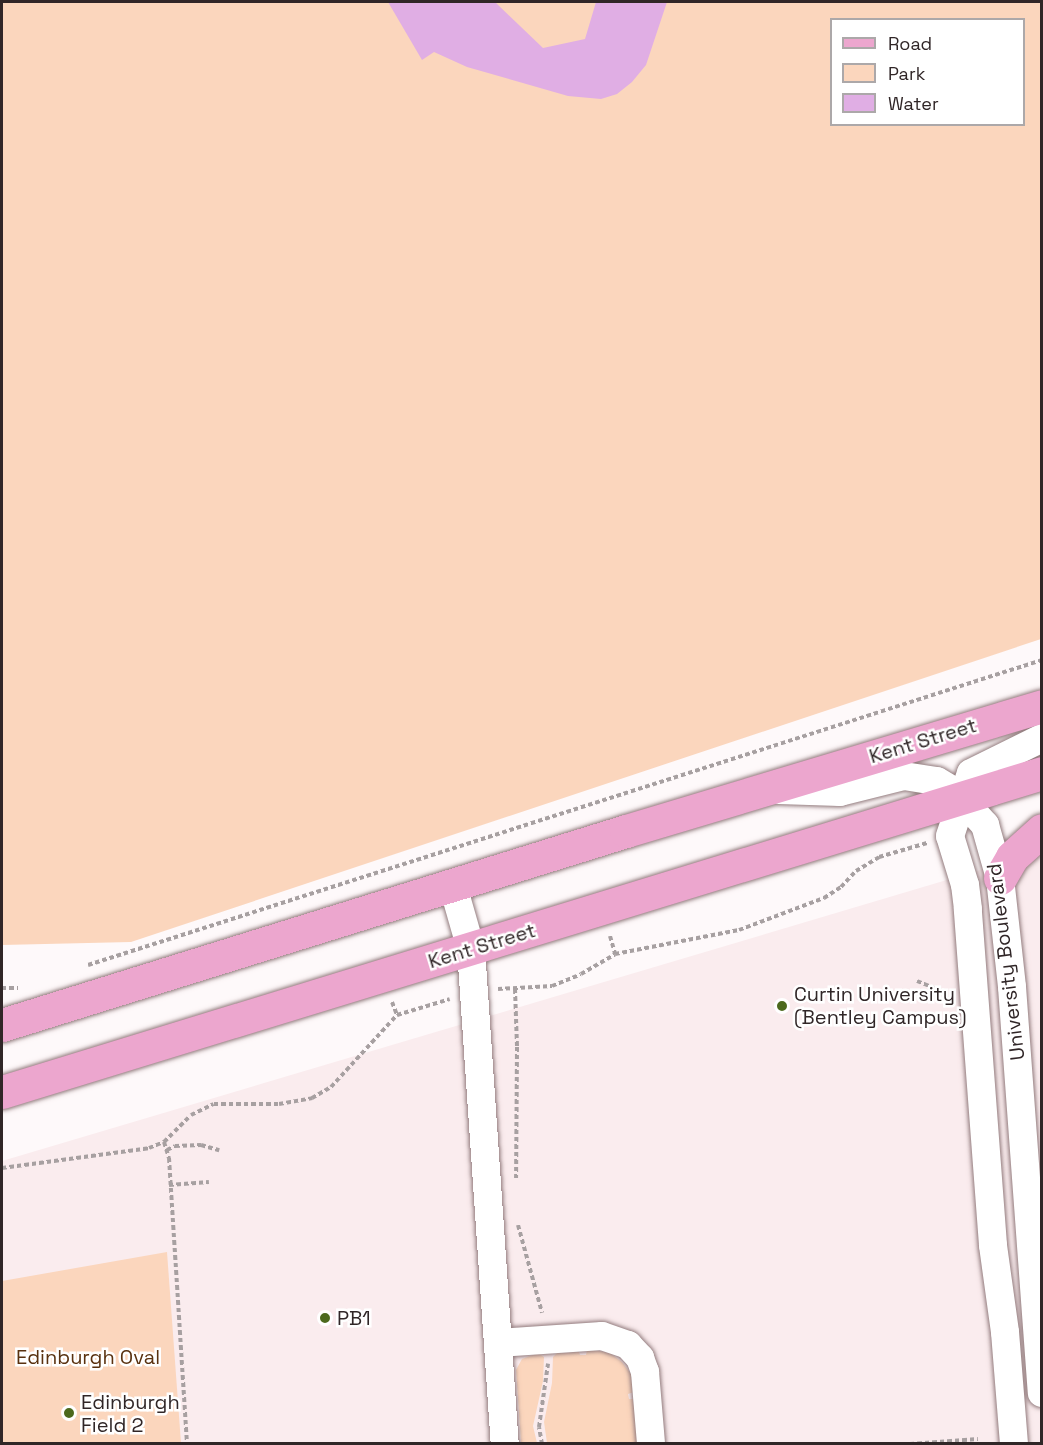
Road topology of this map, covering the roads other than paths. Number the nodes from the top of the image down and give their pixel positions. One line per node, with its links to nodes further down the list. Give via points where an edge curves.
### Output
1 (1041, 706): 4 (main road, Kent Street)
2 (1041, 738): 5 (street, Kent Street, via 971,773)
3 (1041, 773): 5 (main road, Kent Street)
4 (771, 789): 5 (street, Kent Street, via 840,792 904,776 937,782); 8 (main road, Kent Street)
5 (962, 797): 7 (street, University Boulevard, via 986,825); 9 (main road, Kent Street); 16 (street, University Boulevard, via 950,836 968,909 993,1245)
6 (1041, 830): 7 (main road, via 1012,857)
7 (1000, 878): 13 (street, University Boulevard, via 1012,987)
8 (453, 886): 9 (street); 10 (main road, Kent Street)
9 (471, 949): 11 (main road, Kent Street); 12 (street)
10 (2, 1025)
11 (2, 1092)
12 (498, 1343): 14 (street); 15 (street, via 611,1338 635,1352 645,1372)
13 (1041, 1393)
14 (505, 1443)
15 (651, 1443)
16 (1014, 1443)

